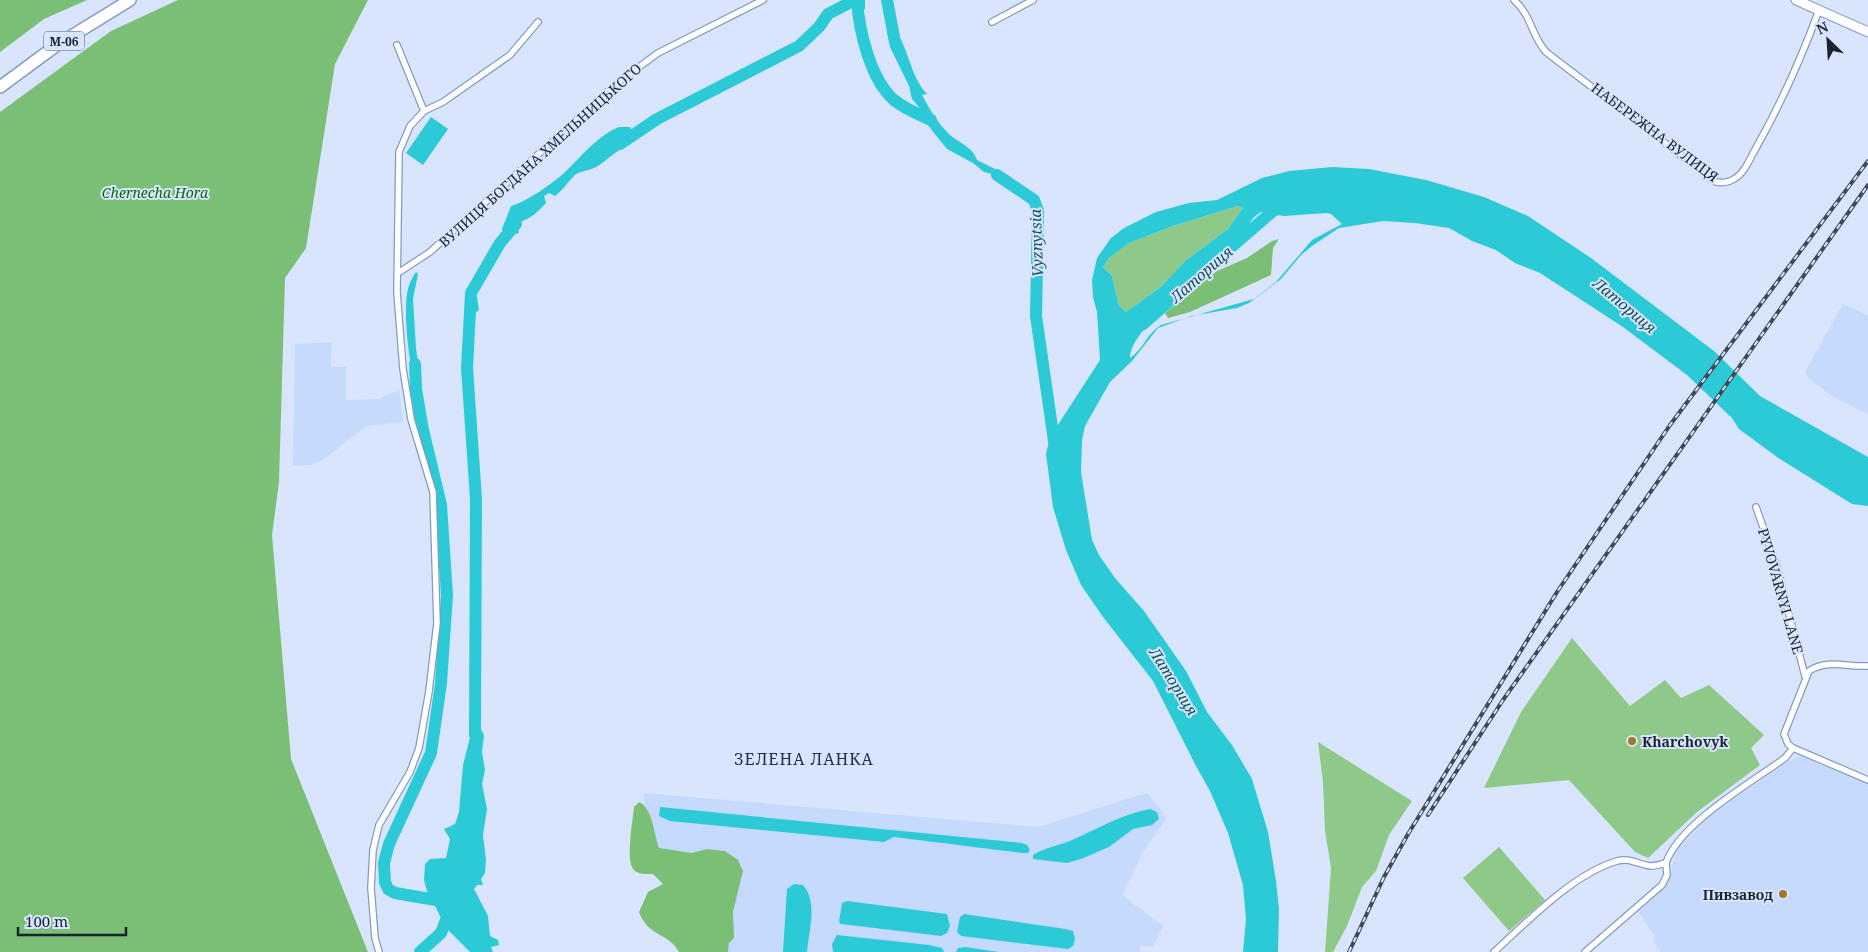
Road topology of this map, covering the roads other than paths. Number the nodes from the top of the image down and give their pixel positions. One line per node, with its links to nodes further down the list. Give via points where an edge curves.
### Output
1 (130, 0): 12 (highway, М-06, via 57,45)
2 (763, 0): 14 (street, ВУЛИЦЯ БОГДАНА ХМЕЛЬНИЦЬКОГО, via 643,63 430,252)
3 (1033, 0): 9 (street)
4 (1514, 0): 7 (street, НАБЕРЕЖНА ВУЛИЦЯ, via 1525,10 1539,44 1546,52 1716,182 1724,183 1735,179 1743,170 1766,130 1798,68)
5 (1796, 0): 6 (main road)
6 (1809, 3): 7 (main road)
7 (1819, 10): 10 (main road)
8 (538, 22): 13 (street, via 510,55 443,102)
9 (992, 22)
10 (1868, 32)
11 (397, 45): 13 (street)
12 (0, 87)
13 (424, 111): 14 (street, via 410,126 399,152)
14 (398, 273): 21 (street, via 405,392 433,492 437,623 430,691 419,748 410,772 379,825 373,850 371,888)
15 (1756, 507): 17 (street, PYVOVARNYI LANE, via 1776,564)
16 (1868, 666): 17 (street, PYVOVARNYI LANE, via 1824,664)
17 (1805, 676): 18 (street, via 1784,734 1788,744)
18 (1794, 748): 19 (street); 20 (street, via 1692,828 1670,853)
19 (1868, 780)
20 (1666, 863): 22 (street, via 1651,866 1628,860 1603,868 1551,900); 23 (street, via 1667,875 1662,886)
21 (379, 952)
22 (1494, 952)
23 (1585, 952)

